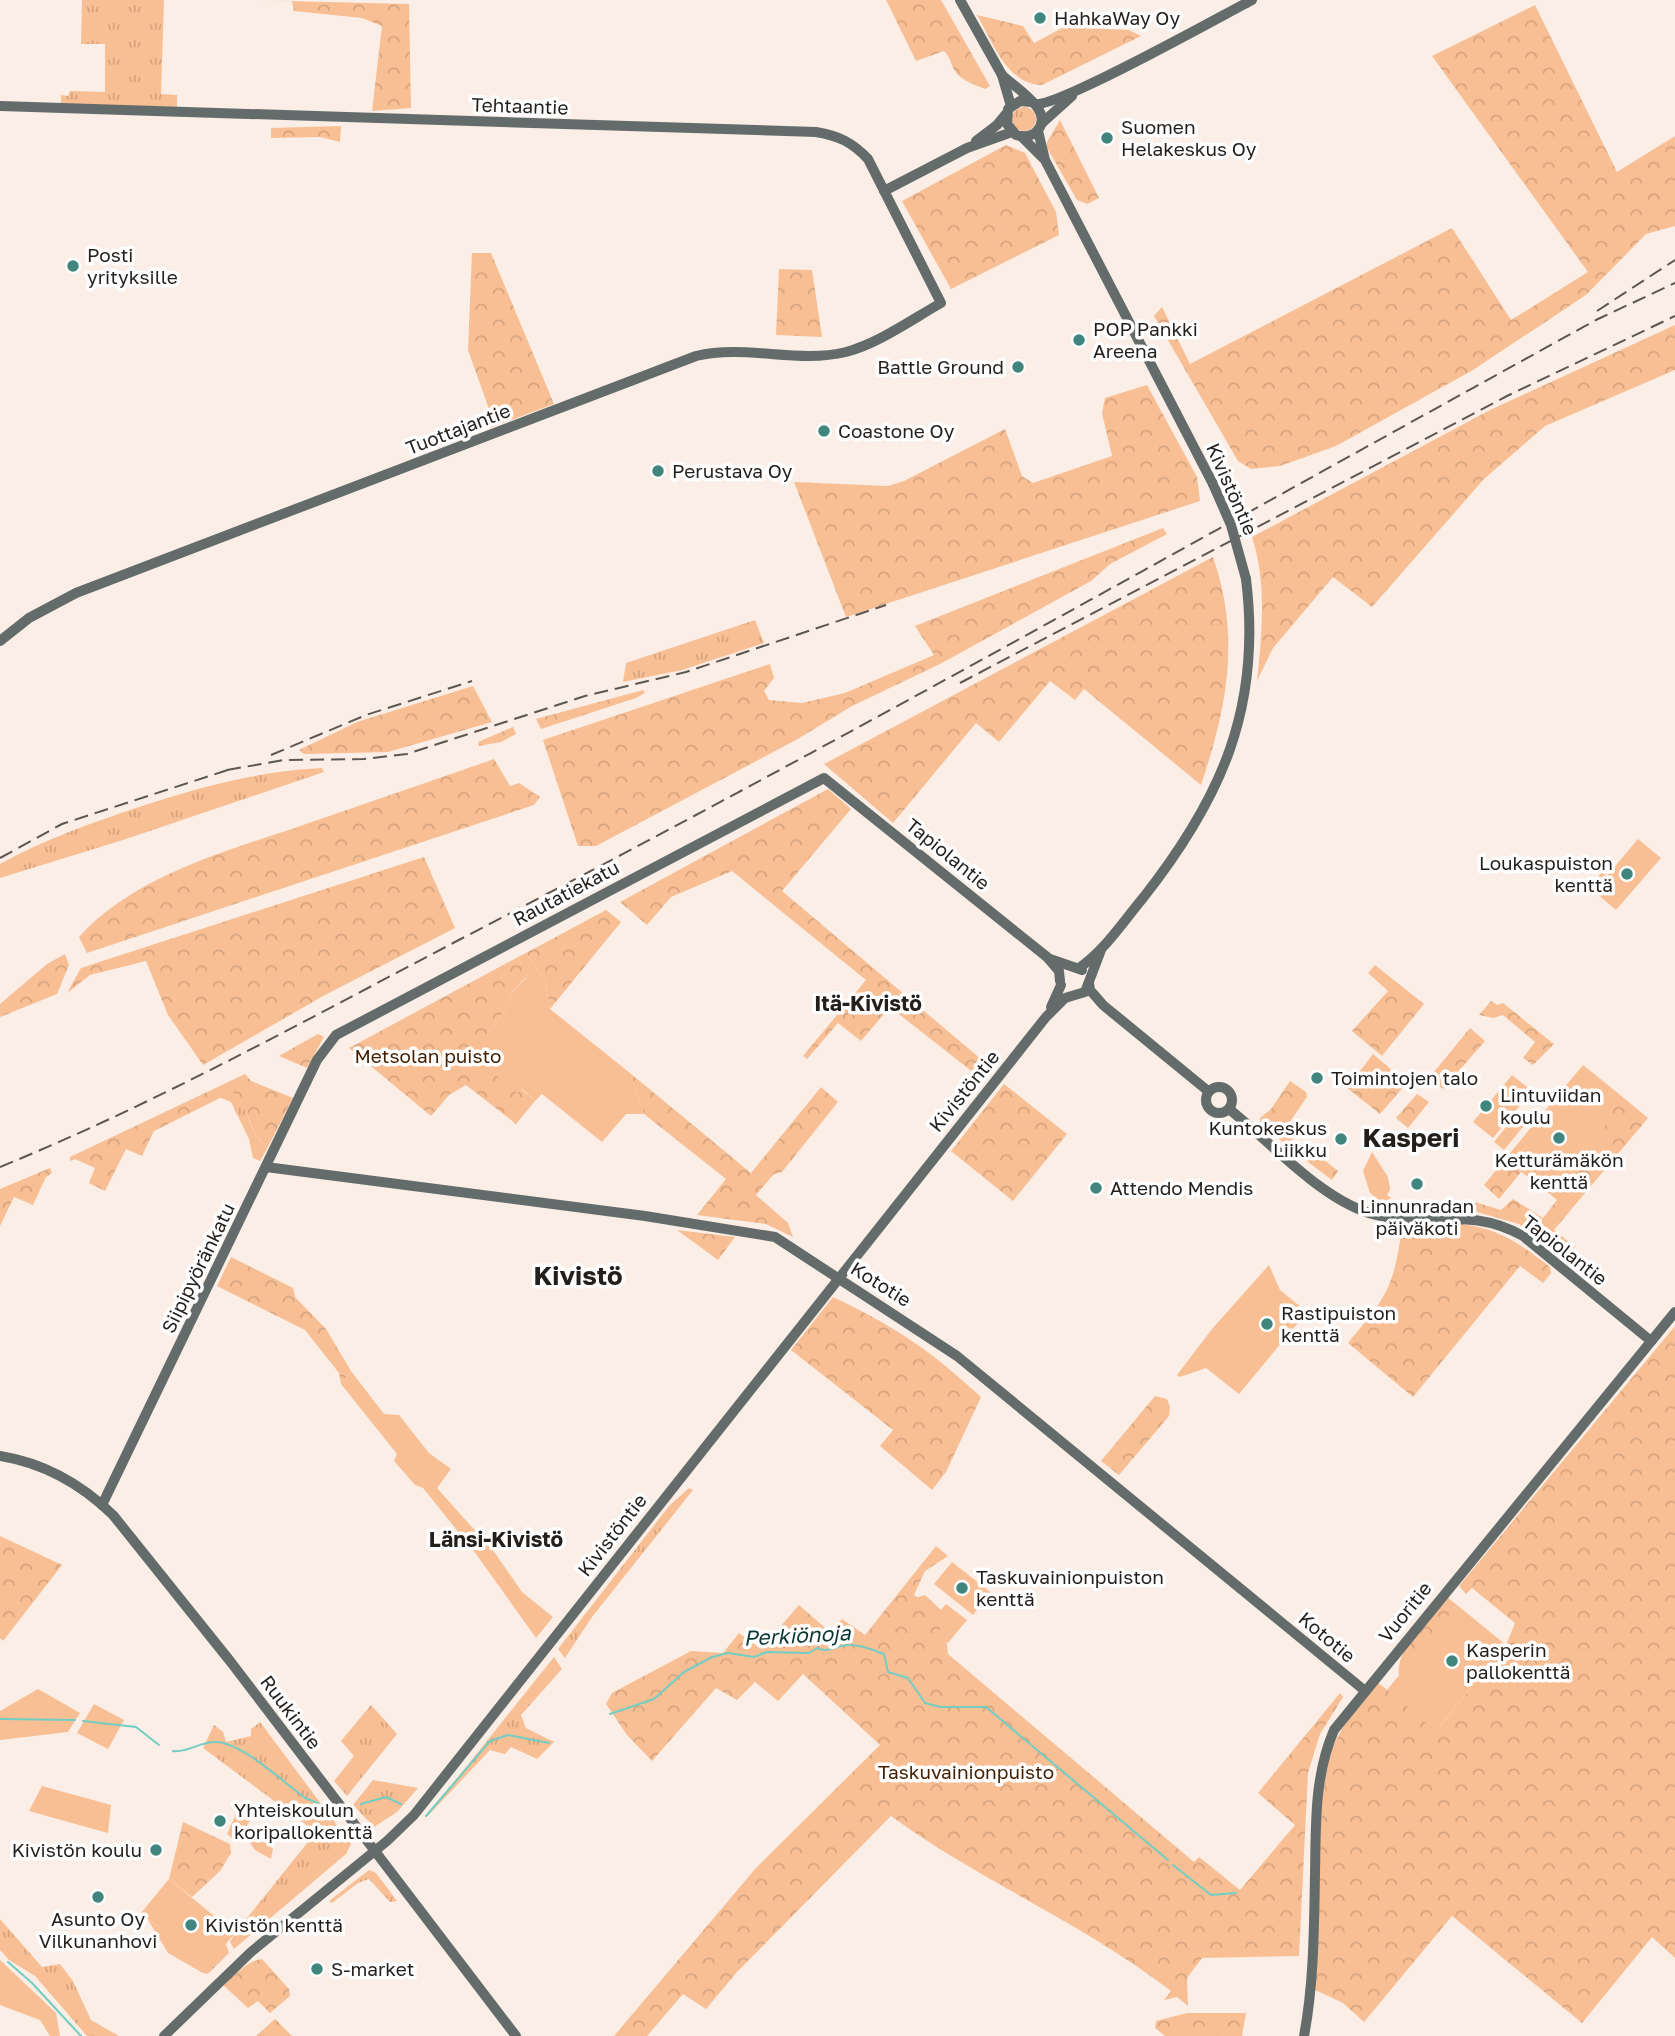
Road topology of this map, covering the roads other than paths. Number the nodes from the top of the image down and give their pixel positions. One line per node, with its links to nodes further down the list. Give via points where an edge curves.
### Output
1 (960, 0): 3 (street)
2 (1252, 0): 4 (street)
3 (1002, 75): 5 (street); 7 (street)
4 (1079, 90): 5 (street, via 1045,104); 8 (street)
5 (1033, 103): 7 (street, via 1020,101); 8 (street, via 1041,112)
6 (0, 106): 12 (street, Tehtaantie, via 816,132 855,145 868,159)
7 (1009, 110): 9 (street, via 1007,124); 10 (street)
8 (1040, 127): 9 (street); 11 (street, Kivistöntie)
9 (1017, 134): 10 (street); 11 (street, Kivistöntie)
10 (967, 148): 12 (street)
11 (1045, 160): 16 (street, Kivistöntie, bridge, via 1231,524 1246,579 1250,618 1248,678 1239,722 1217,783 1184,844)
12 (884, 191): 13 (street, Tehtaantie)
13 (942, 303): 14 (street, Tuottajantie, via 845,352 696,356 76,593 29,618)
14 (0, 641)
15 (827, 779): 17 (street, Tapiolantie); 24 (street, Rautatiekatu, via 821,778 586,902 336,1035)
16 (1101, 950): 18 (street, Kivistöntie); 19 (street, Kivistöntie)
17 (1047, 957): 18 (street, Tapiolantie); 20 (street, Tapiolantie, via 1059,971)
18 (1077, 968): 19 (street); 20 (street, via 1067,970)
19 (1089, 981): 21 (street, via 1085,992); 22 (street)
20 (1060, 983): 21 (street, via 1065,993); 23 (street, Kivistöntie)
21 (1075, 996): 22 (street); 23 (street, Kivistöntie, via 1065,998)
22 (1103, 1005): 25 (street)
23 (1046, 1017): 28 (street, Kivistöntie)
24 (325, 1046): 27 (street, Siipipyöränkatu)
25 (1208, 1091): 26 (street, via 1206,1104 1212,1111); 26 (street, via 1227,1088 1232,1097)
26 (1229, 1109): 30 (street, Tapiolantie, via 1330,1193 1357,1209 1397,1219 1476,1218 1517,1233)
27 (266, 1167): 28 (street, Kototie, via 748,1230 789,1244); 32 (street, Siipipyöränkatu)
28 (838, 1278): 33 (street, Kototie, via 979,1373); 34 (street, Kivistöntie, via 429,1797 400,1830)
29 (1675, 1312): 30 (street, Vuoritie)
30 (1651, 1341): 33 (street, Vuoritie)
31 (0, 1456): 32 (street, Ruukintie, via 35,1463)
32 (102, 1505): 34 (street, Ruukintie, via 155,1564)
33 (1364, 1690): 37 (street, Vuoritie, via 1334,1730 1320,1773)
34 (374, 1850): 35 (street, Kivistöntie, via 243,1959); 36 (street, Ruukintie)
35 (164, 2036)
36 (516, 2036)
37 (1304, 2036)

